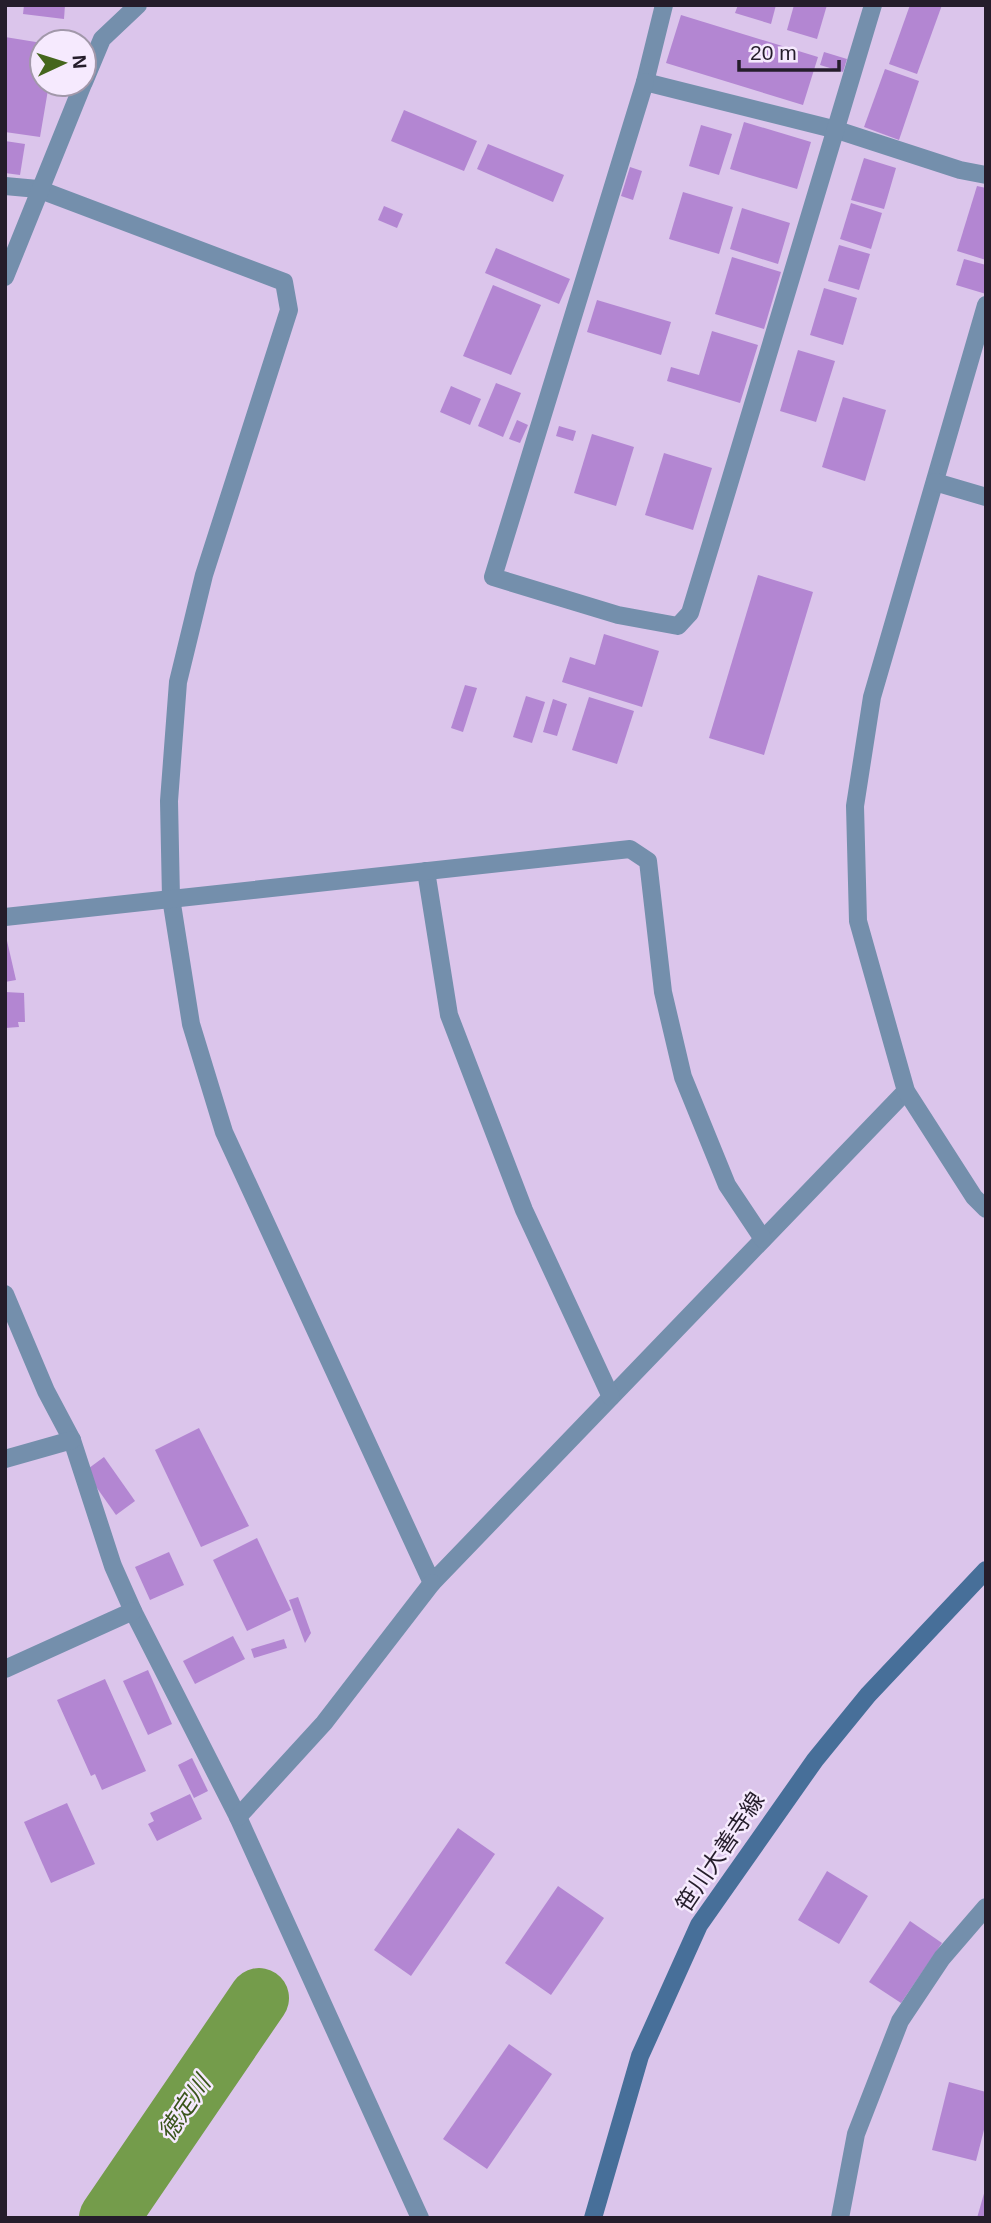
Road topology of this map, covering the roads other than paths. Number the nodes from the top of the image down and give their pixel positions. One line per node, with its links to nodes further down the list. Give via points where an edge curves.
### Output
1 (138, 5): 4 (street)
2 (664, 5): 5 (street)
3 (873, 5): 7 (street)
4 (98, 49)
5 (645, 82): 7 (street); 7 (street, via 493,577 618,615 678,626 690,613)
6 (77, 98): 10 (street)
7 (837, 130): 8 (street)
8 (986, 175)
9 (5, 186): 10 (street)
10 (38, 189): 11 (street); 16 (street, via 284,282 289,310 204,575 178,682 169,801)
11 (5, 277)
12 (986, 305): 13 (street)
13 (935, 482): 14 (street); 18 (street, via 872,697 855,806 858,921)
14 (986, 498)
15 (426, 871): 16 (street); 20 (street, via 630,849 649,861 663,992 683,1077 727,1185); 22 (street, via 449,1015 524,1210)
16 (171, 898): 17 (street); 26 (street, via 191,1024 224,1132)
17 (5, 916)
18 (906, 1091): 19 (street); 20 (street)
19 (986, 1209)
20 (763, 1239): 22 (street)
21 (5, 1294): 23 (street)
22 (611, 1397): 26 (street)
23 (72, 1440): 24 (street); 27 (street, via 113,1566)
24 (5, 1459)
25 (986, 1570): 32 (street, 笹川大善寺線, via 868,1695 815,1759 699,1925 640,2056)
26 (432, 1583): 29 (street, via 324,1723)
27 (133, 1611): 28 (street); 29 (street)
28 (5, 1668)
29 (239, 1817): 31 (street)
30 (986, 1907): 33 (street, via 942,1958 900,2021 856,2134)
31 (420, 2218)
32 (593, 2218)
33 (840, 2218)

